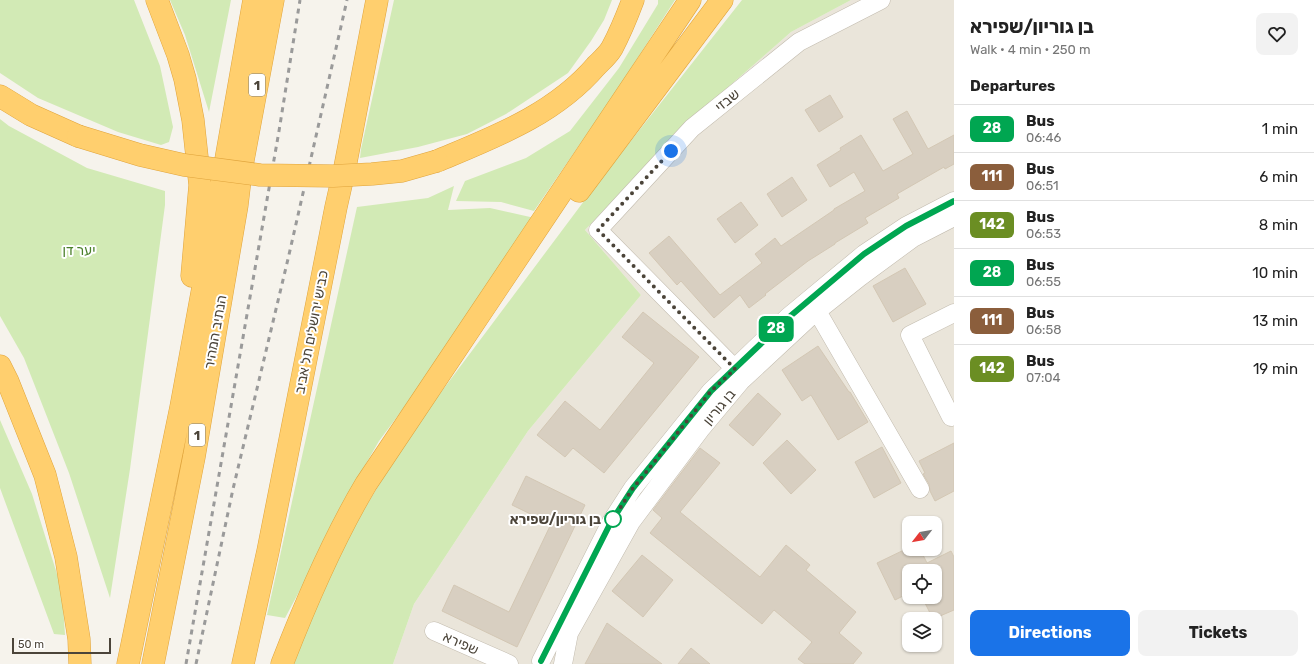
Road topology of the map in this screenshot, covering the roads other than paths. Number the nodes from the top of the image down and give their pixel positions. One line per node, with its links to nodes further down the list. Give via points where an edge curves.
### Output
1 (157, 0): 18 (highway, via 185,79 193,120 200,185)
2 (254, 0): 18 (highway, 1)
3 (273, 0): 22 (highway, הנתיב המהיר / 1)
4 (377, 0): 29 (highway, כביש ירושלים תל אביב)
5 (633, 0): 11 (highway, bridge, via 612,49 588,76 563,97 531,119 496,136 437,161 402,171 333,176 260,175 184,164 78,136 31,115)
6 (690, 0): 20 (highway)
7 (722, 0): 10 (highway)
8 (725, 0): 10 (highway)
9 (881, 0): 17 (street, שבזי, via 800,42 692,128 598,230)
10 (700, 29): 20 (highway)
11 (0, 96)
12 (954, 201): 17 (street, בן גוריון, via 906,226 864,254 788,318)
13 (954, 217): 14 (street, בן גוריון, via 913,238)
14 (817, 312): 17 (street, בן גוריון); 23 (street)
15 (954, 313): 19 (street, via 910,335 951,417)
16 (0, 366): 26 (highway, via 45,475 66,557 80,639)
17 (739, 374): 25 (street, בן גוריון, via 711,391 633,488 611,522); 32 (street, בן גוריון, via 631,522 569,633)
18 (181, 407): 21 (highway, 1)
19 (954, 415)
20 (407, 422): 30 (highway, via 366,484 333,542)
21 (171, 452): 22 (street); 27 (highway, 1)
22 (194, 457): 28 (highway, הנתיב המהיר / 1)
23 (920, 489)
24 (434, 631): 31 (street, שפירא)
25 (541, 663)
26 (80, 664)
27 (128, 664)
28 (153, 664)
29 (243, 664)
30 (282, 664)
31 (509, 664)
32 (563, 664)

